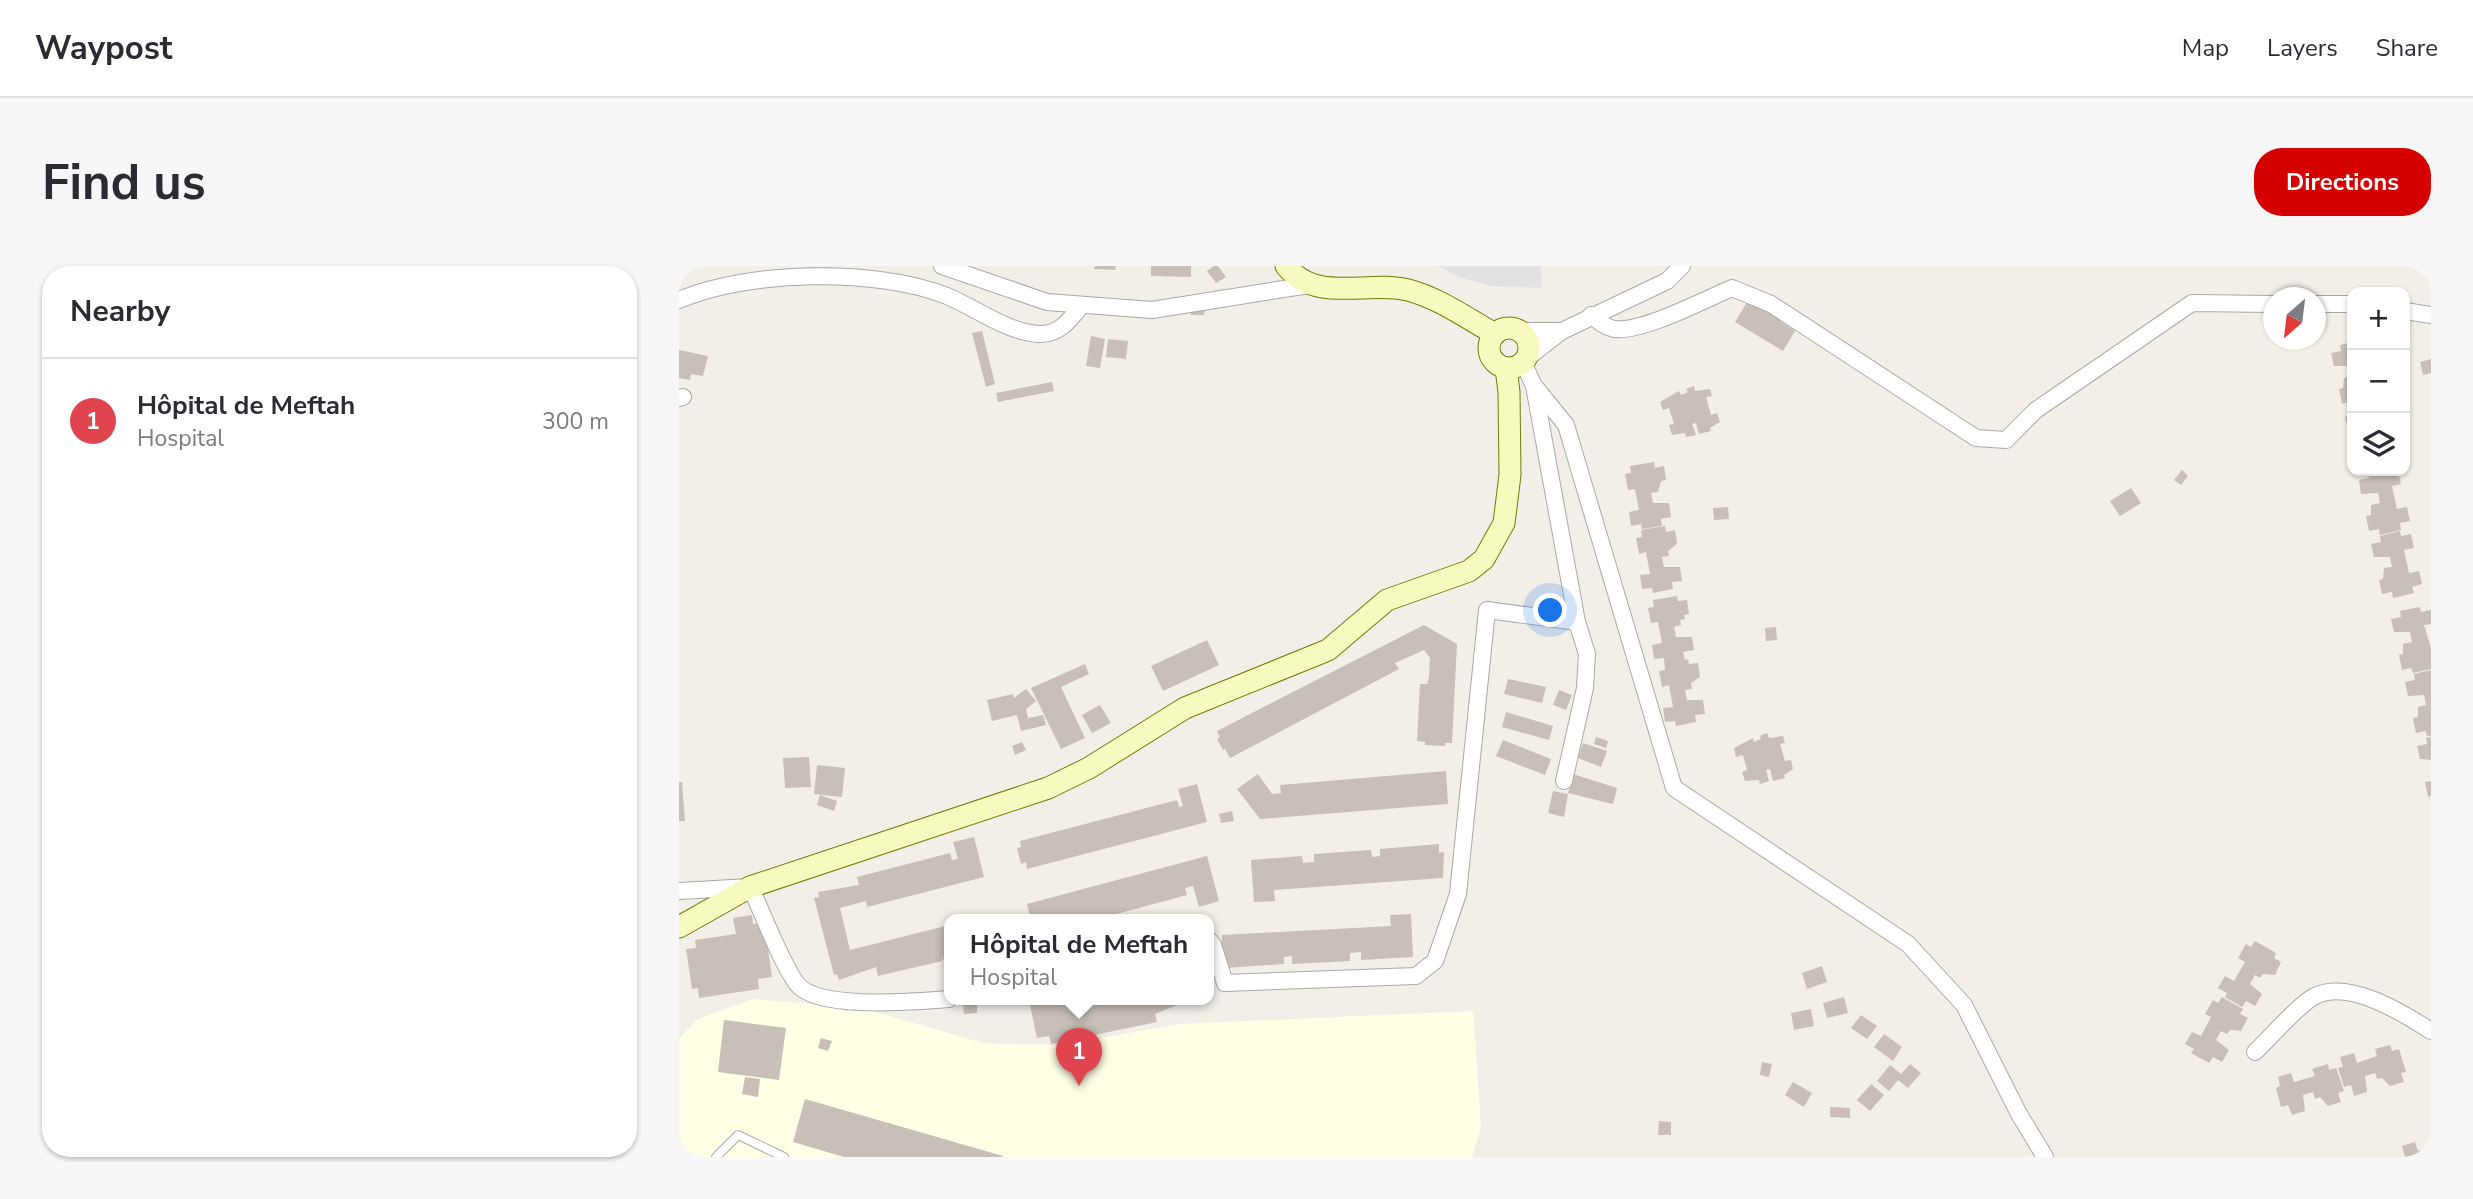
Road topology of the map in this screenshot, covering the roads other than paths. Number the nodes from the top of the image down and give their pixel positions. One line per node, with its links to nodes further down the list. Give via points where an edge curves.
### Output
1 (942, 266): 6 (street, via 1047,302)
2 (1286, 266): 4 (main road)
3 (1682, 266): 12 (street, via 1667,281)
4 (1309, 285): 6 (street, via 1152,310); 15 (main road, via 1408,290)
5 (679, 300): 6 (street, via 797,276 892,279 919,285 1011,327 1038,334 1062,328)
6 (1082, 304)
7 (2263, 304): 12 (street, via 2192,303 2036,410 2006,440 1976,438 1771,304 1732,288 1623,329 1604,325)
8 (2326, 304): 9 (street)
9 (2347, 304)
10 (2410, 312): 11 (street)
11 (2431, 314)
12 (1591, 315): 14 (street)
13 (1518, 331): 14 (street); 15 (main road, via 1506,329); 16 (main road, via 1529,346)
14 (1562, 331): 16 (street)
15 (1495, 334): 16 (main road, via 1489,345 1491,358)
16 (1518, 363): 17 (street); 20 (main road, via 1504,523 1484,559 1469,571 1387,600 1328,650 1185,708 1048,788)
17 (1534, 386): 18 (street); 29 (street, via 1566,425 1674,788 1908,944 1964,1005)
18 (1577, 622): 19 (street, via 1587,654 1585,688); 23 (street, via 1487,610 1458,894 1434,961 1416,976 1225,983)
19 (1564, 781)
20 (750, 887): 21 (street); 22 (main road); 24 (street, via 798,986 815,995 865,1004)
21 (679, 891)
22 (679, 927)
23 (1214, 947)
24 (944, 999)
25 (2431, 1031): 26 (street, via 2393,1007 2335,993 2315,996)
26 (2255, 1052)
27 (716, 1157): 28 (lane, via 738,1135)
28 (784, 1157)
29 (2045, 1157)

